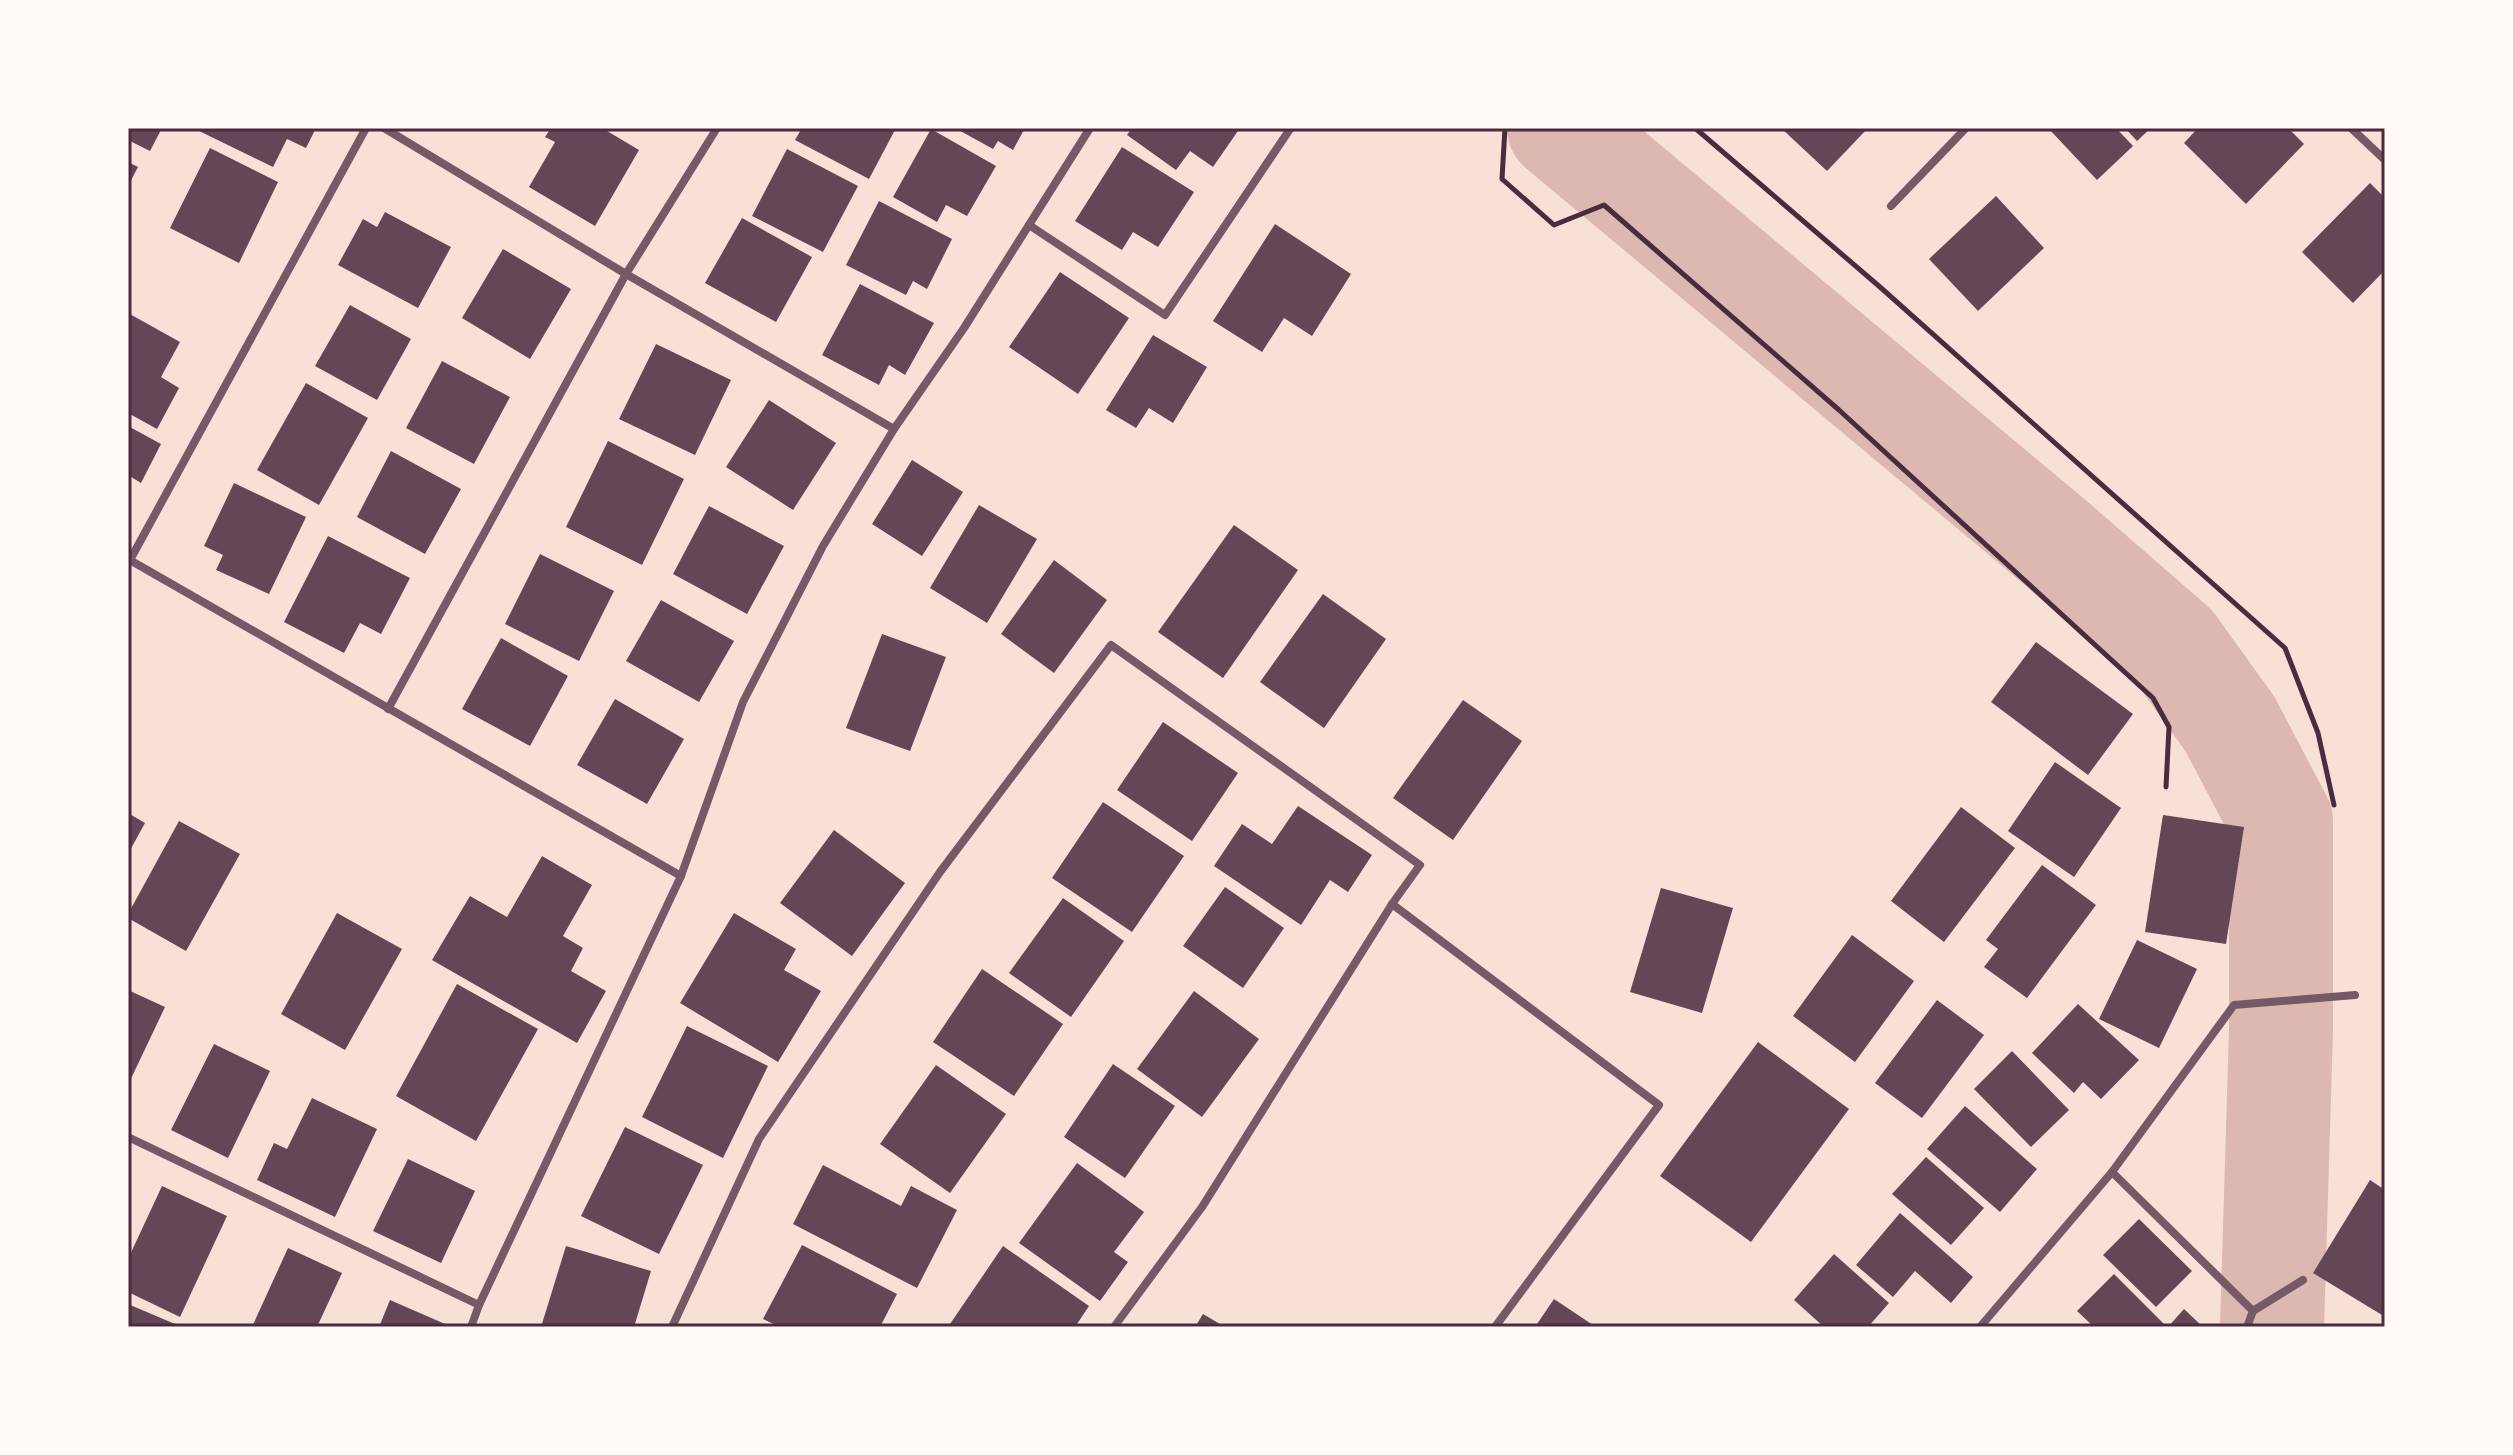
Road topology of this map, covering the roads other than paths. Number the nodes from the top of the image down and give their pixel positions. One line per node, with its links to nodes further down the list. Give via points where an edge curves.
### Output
1 (366, 128): 13 (street)
2 (384, 128): 11 (street)
3 (717, 128): 11 (street)
4 (1090, 128): 10 (street)
5 (1288, 128): 10 (street, via 1165,315)
6 (1966, 128): 9 (street)
7 (2351, 128): 8 (street)
8 (2385, 160)
9 (1891, 206)
10 (1029, 225): 12 (street)
11 (626, 274): 12 (street); 14 (street)
12 (894, 429): 15 (street, via 823,546 743,702)
13 (129, 560): 14 (street)
14 (388, 709): 15 (street)
15 (681, 876): 21 (street)
16 (1392, 904): 24 (street, via 1420,865 1111,645 940,872 759,1139); 25 (street, via 1202,1207); 26 (street, via 1659,1105)
17 (2355, 995): 19 (street, via 2234,1005)
18 (128, 1137): 21 (street)
19 (2112, 1172): 22 (street); 27 (street)
20 (2303, 1280): 22 (street)
21 (479, 1305): 23 (street)
22 (2253, 1311): 28 (street)
23 (471, 1327)
24 (672, 1327)
25 (1114, 1327)
26 (1495, 1327)
27 (1980, 1327)
28 (2247, 1327)

